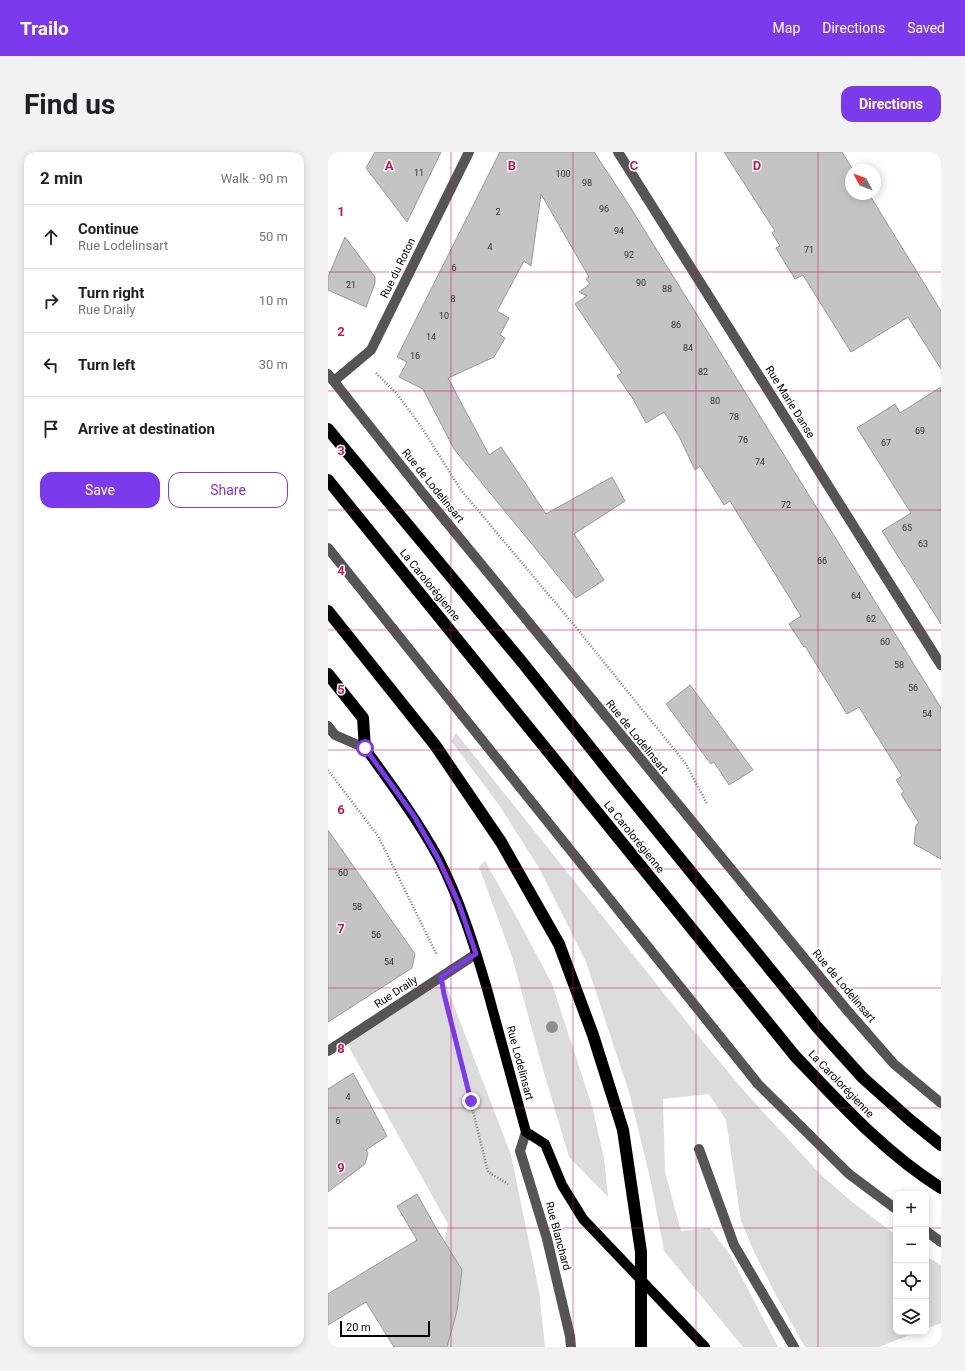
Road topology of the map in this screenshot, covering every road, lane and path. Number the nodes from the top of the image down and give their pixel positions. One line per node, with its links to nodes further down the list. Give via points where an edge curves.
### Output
1 (469, 152): 3 (street, Rue du Roton, via 371,350)
2 (618, 152): 9 (street, Rue Marie Danse)
3 (362, 358): 4 (street, Rue du Roton); 14 (path, via 397,394 461,490 686,764 707,803)
4 (331, 378): 18 (street, Rue de Lodelinsart, via 846,1009 894,1064)
5 (328, 429): 20 (highway, via 522,662 817,1027 862,1077)
6 (328, 480): 22 (highway, La Carolorégienne, via 795,1056 882,1144 918,1174)
7 (328, 548): 24 (street, via 758,1084 849,1174)
8 (328, 611): 28 (highway, via 435,745 501,842 559,944 593,1035 623,1130 641,1252)
9 (941, 665)
10 (328, 674): 12 (highway, via 363,718)
11 (328, 726): 12 (street, via 335,735)
12 (365, 748): 15 (main road, Rue Lodelinsart, via 414,816 439,860 459,904)
13 (328, 770): 16 (path, via 378,836 436,952)
14 (708, 810)
15 (476, 954): 16 (street, Rue Draily); 19 (main road, Rue Lodelinsart)
16 (441, 977): 17 (street, Rue Draily); 23 (path, via 488,1172)
17 (328, 1051)
18 (941, 1103)
19 (526, 1132): 23 (street, Rue Blanchard, via 520,1151); 29 (main road, via 545,1144 562,1185 583,1219)
20 (941, 1145)
21 (699, 1148): 30 (street, via 734,1245)
22 (941, 1188)
23 (536, 1203): 27 (street, Rue Blanchard, via 547,1239)
24 (893, 1207)
25 (929, 1233): 26 (street)
26 (941, 1242)
27 (571, 1347)
28 (641, 1347)
29 (705, 1347)
30 (794, 1347)

